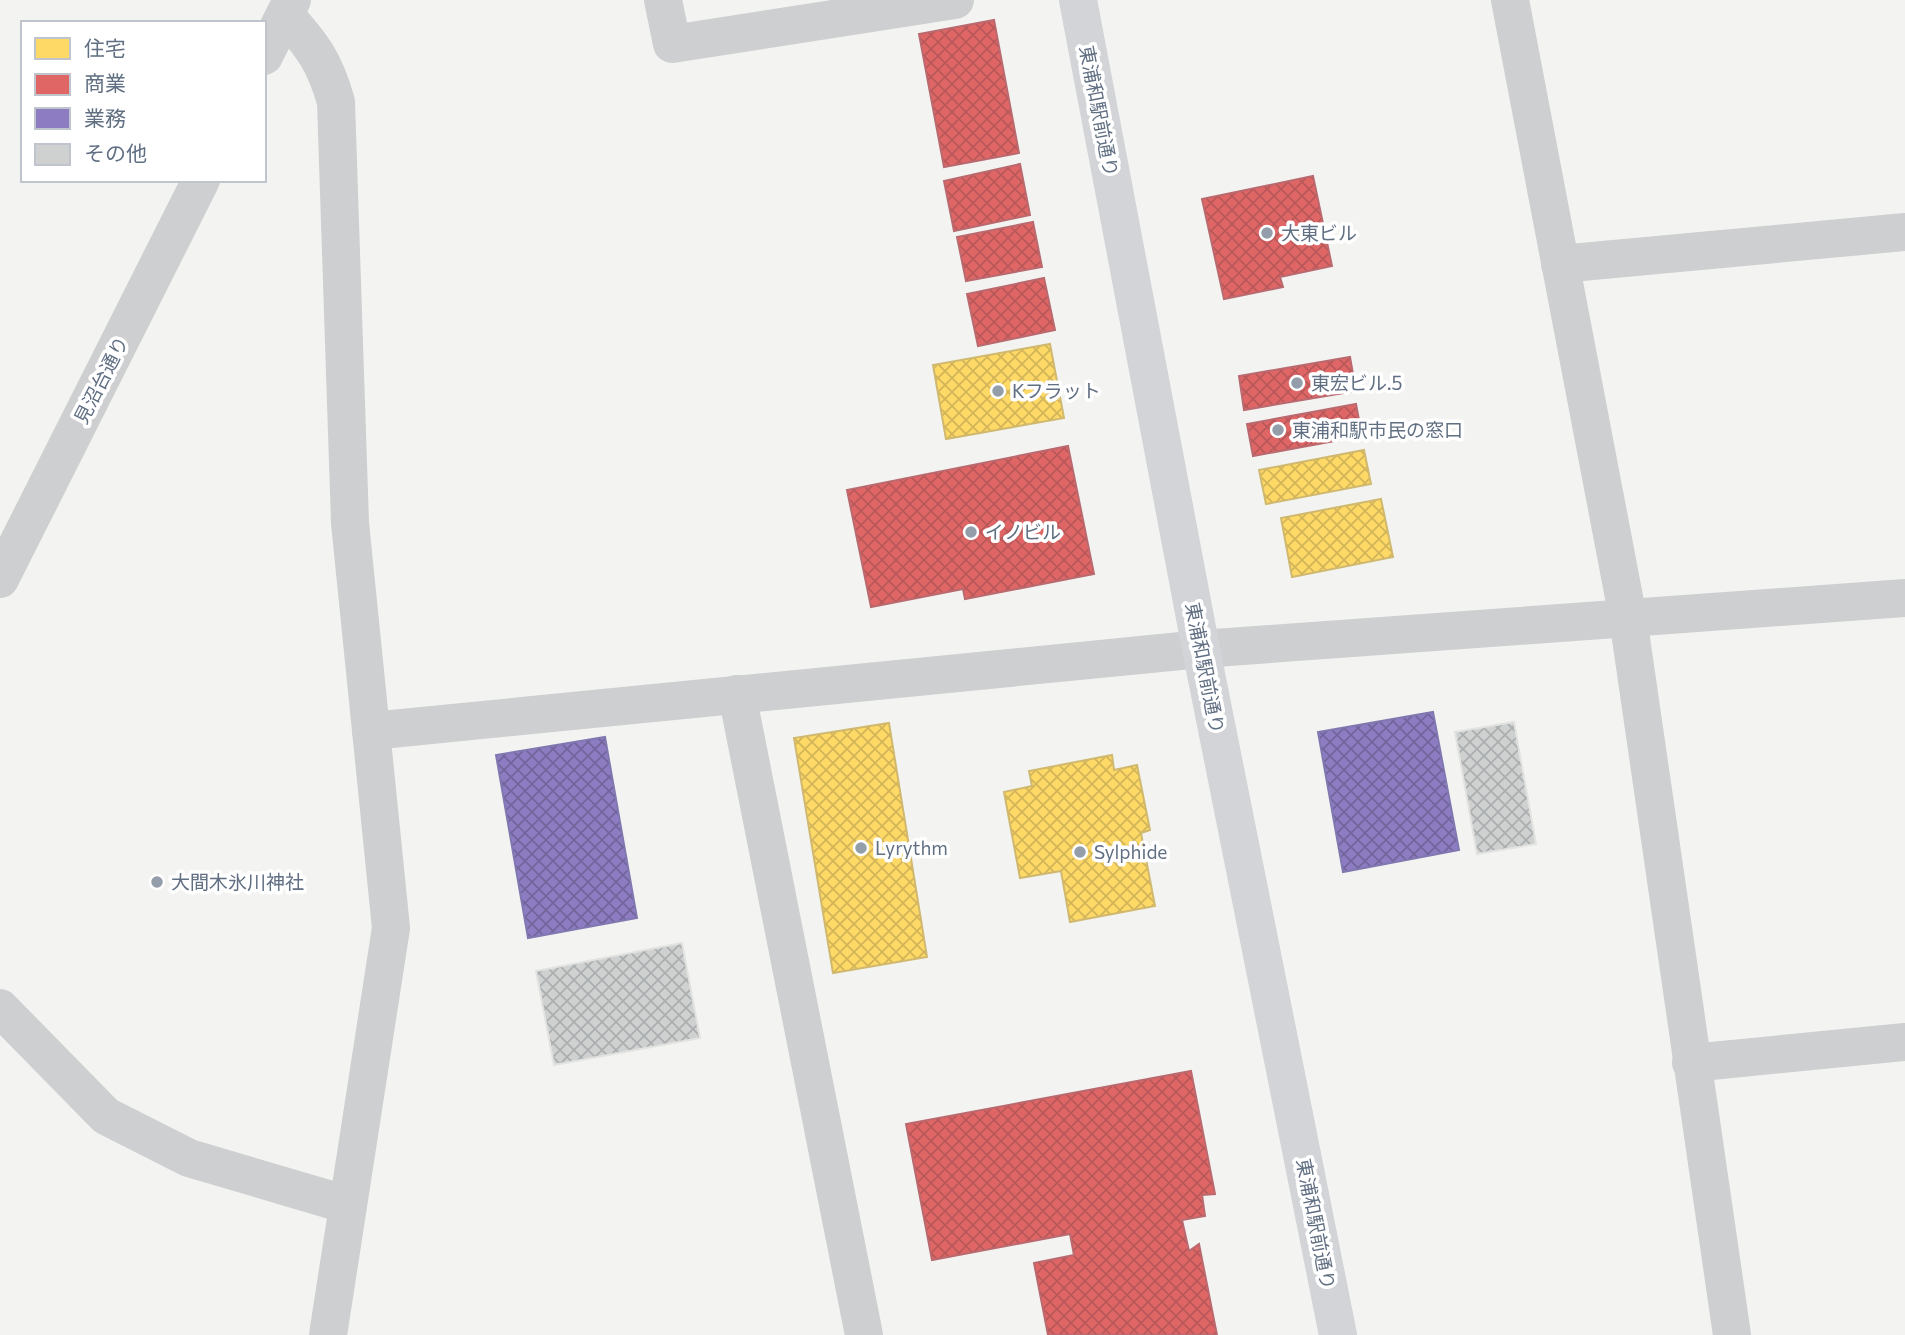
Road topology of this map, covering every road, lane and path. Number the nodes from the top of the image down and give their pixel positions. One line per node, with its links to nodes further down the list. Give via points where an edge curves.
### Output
1 (663, 0): 2 (street, via 672,44)
2 (955, 0)
3 (1078, 0): 13 (main road, 東浦和駅前通り)
4 (1510, 0): 9 (street)
5 (289, 8): 6 (street); 15 (street, via 327,70 337,102 350,523)
6 (266, 52)
7 (200, 182): 10 (street, 見沼台通り)
8 (1905, 232): 9 (street)
9 (1560, 264): 12 (street)
10 (0, 579)
11 (1905, 598): 12 (street)
12 (1628, 618): 13 (street); 18 (street)
13 (1201, 649): 14 (street); 22 (main road, 東浦和駅前通り)
14 (737, 694): 15 (street); 21 (street)
15 (371, 731): 19 (street, via 391,928)
16 (0, 1008): 19 (street, via 106,1116 189,1157)
17 (1905, 1042): 18 (street)
18 (1691, 1063): 23 (street)
19 (348, 1205): 20 (street)
20 (328, 1335)
21 (863, 1335)
22 (1338, 1335)
23 (1732, 1335)

